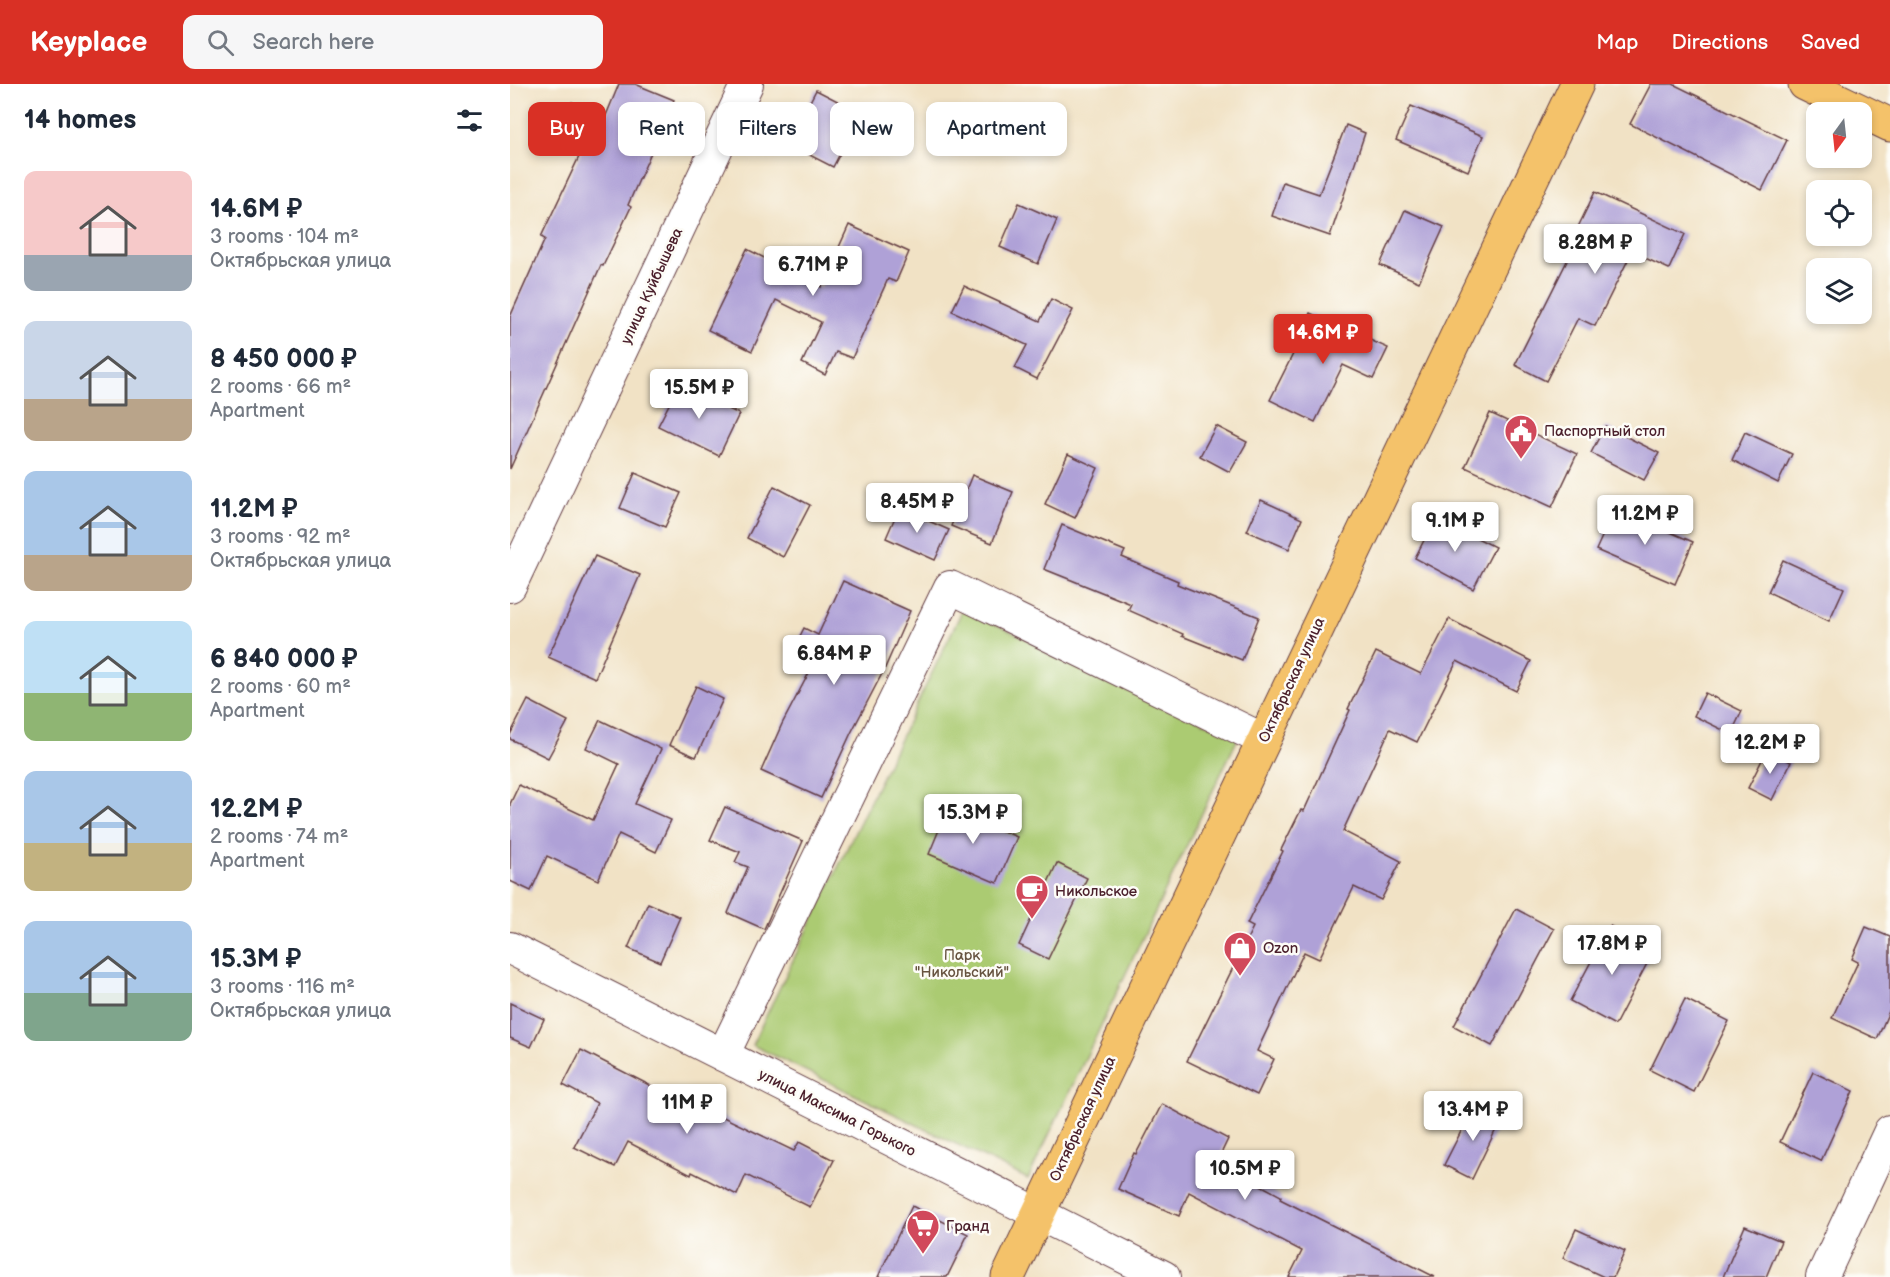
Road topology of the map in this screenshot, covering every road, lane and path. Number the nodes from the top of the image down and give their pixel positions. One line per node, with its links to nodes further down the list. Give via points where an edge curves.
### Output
1 (747, 84): 5 (street, улица Куйбышева)
2 (1578, 84): 6 (main road, Октябрьская улица)
3 (1805, 84): 4 (main road)
4 (1890, 125)
5 (510, 586)
6 (1264, 740): 8 (street, via 950,587); 10 (main road, Октябрьская улица)
7 (510, 948): 8 (street, улица Максима Горького)
8 (723, 1055): 10 (street, улица Максима Горького)
9 (1890, 1131): 13 (street)
10 (1038, 1214): 11 (main road, Октябрьская улица); 12 (street, улица Максима Горького)
11 (1008, 1277)
12 (1164, 1277)
13 (1822, 1277)

